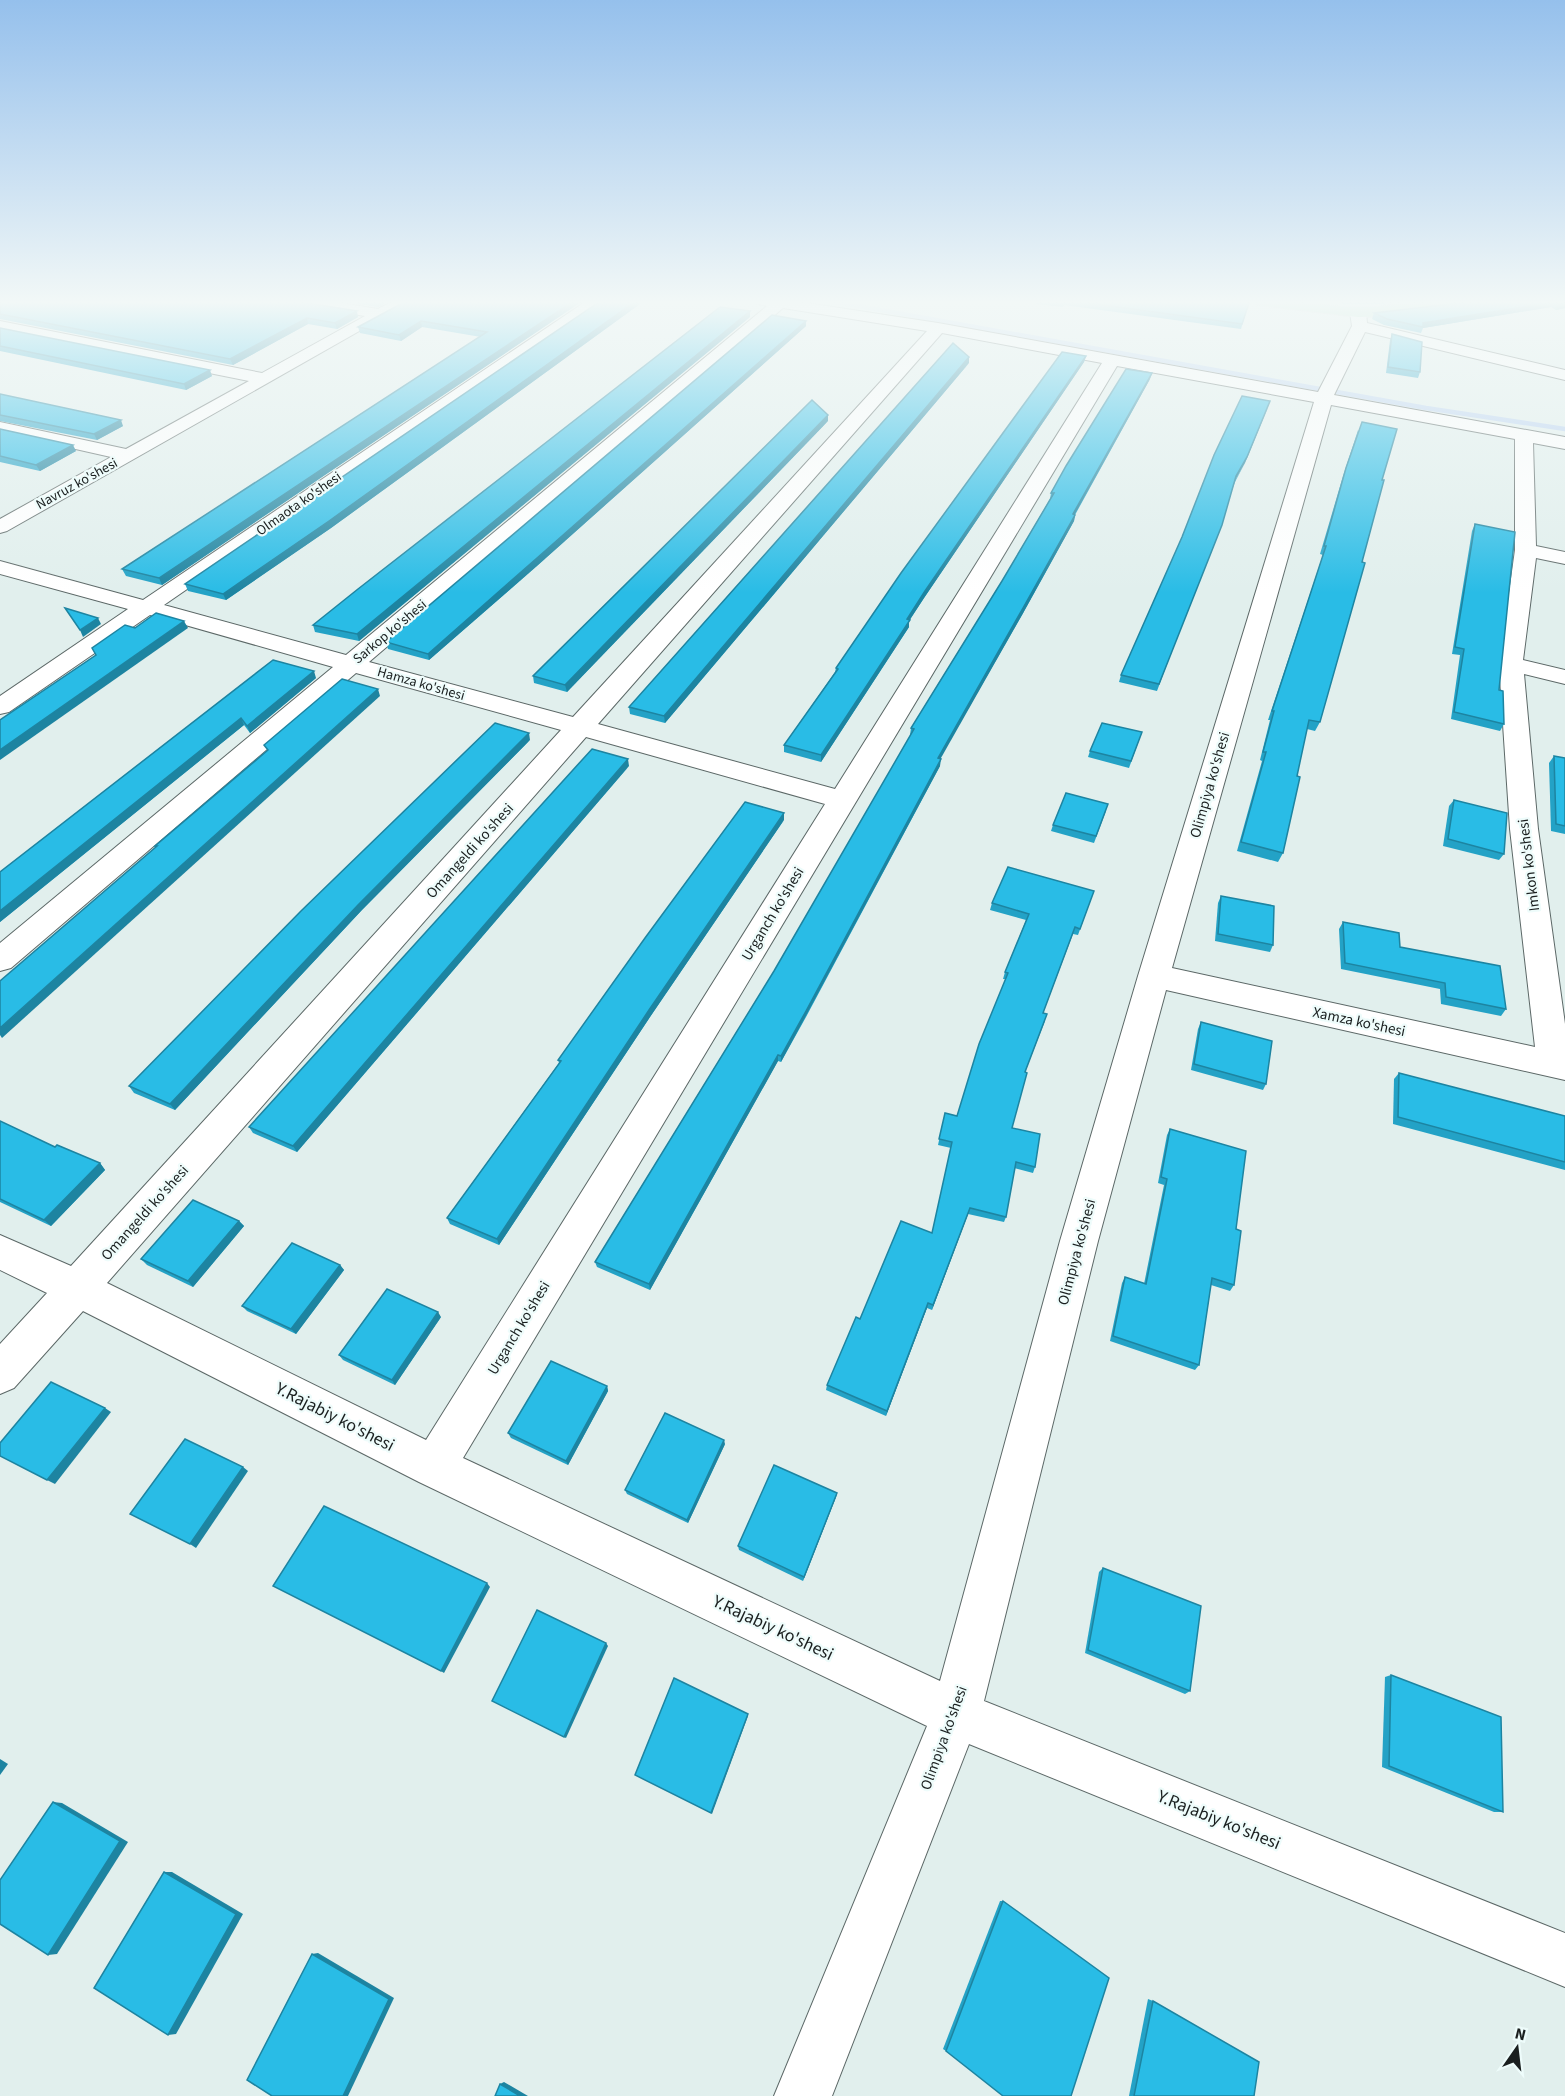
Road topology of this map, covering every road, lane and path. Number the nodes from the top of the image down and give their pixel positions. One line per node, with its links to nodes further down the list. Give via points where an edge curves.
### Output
1 (232, 398): 11 (street, Navruz ko'shesi)
2 (455, 398): 16 (street, Olmaota ko'shesi)
3 (668, 398): 17 (street, Sarkop ko'shesi)
4 (876, 398): 21 (street, Omangeldi ko'shesi)
5 (1089, 398): 22 (street, Urganch ko'shesi)
6 (1325, 398): 24 (street, Olimpiya ko'shesi)
7 (1365, 398): 9 (street)
8 (0, 427): 11 (street)
9 (1524, 436): 10 (street); 13 (street, Imkon ko'shesi)
10 (1565, 443)
11 (128, 455): 12 (street, Navruz ko'shesi)
12 (0, 527)
13 (1526, 550): 14 (street); 18 (street, Imkon ko'shesi)
14 (1565, 558)
15 (0, 567): 16 (street, Hamza ko'shesi)
16 (149, 607): 17 (street, Hamza ko'shesi); 20 (street, Olmaota ko'shesi)
17 (352, 664): 21 (street, Hamza ko'shesi); 23 (street, Sarkop ko'shesi)
18 (1512, 664): 19 (street); 25 (street, Imkon ko'shesi, via 1524,829)
19 (1565, 677)
20 (0, 707)
21 (580, 729): 22 (street, Hamza ko'shesi); 27 (street, Omangeldi ko'shesi)
22 (842, 800): 29 (street, Urganch ko'shesi)
23 (0, 960)
24 (1154, 976): 25 (street, Xamza ko'shesi); 30 (street, Olimpiya ko'shesi, via 1079,1241)
25 (1559, 1066)
26 (0, 1252): 27 (street, Y.Rajabiy ko'shesi)
27 (77, 1288): 28 (street, Omangeldi ko'shesi); 29 (street, Y.Rajabiy ko'shesi)
28 (0, 1374)
29 (434, 1467): 30 (street, Y.Rajabiy ko'shesi)
30 (956, 1714): 31 (street, Y.Rajabiy ko'shesi); 32 (street, Olimpiya ko'shesi)
31 (1565, 1960)
32 (803, 2096)

